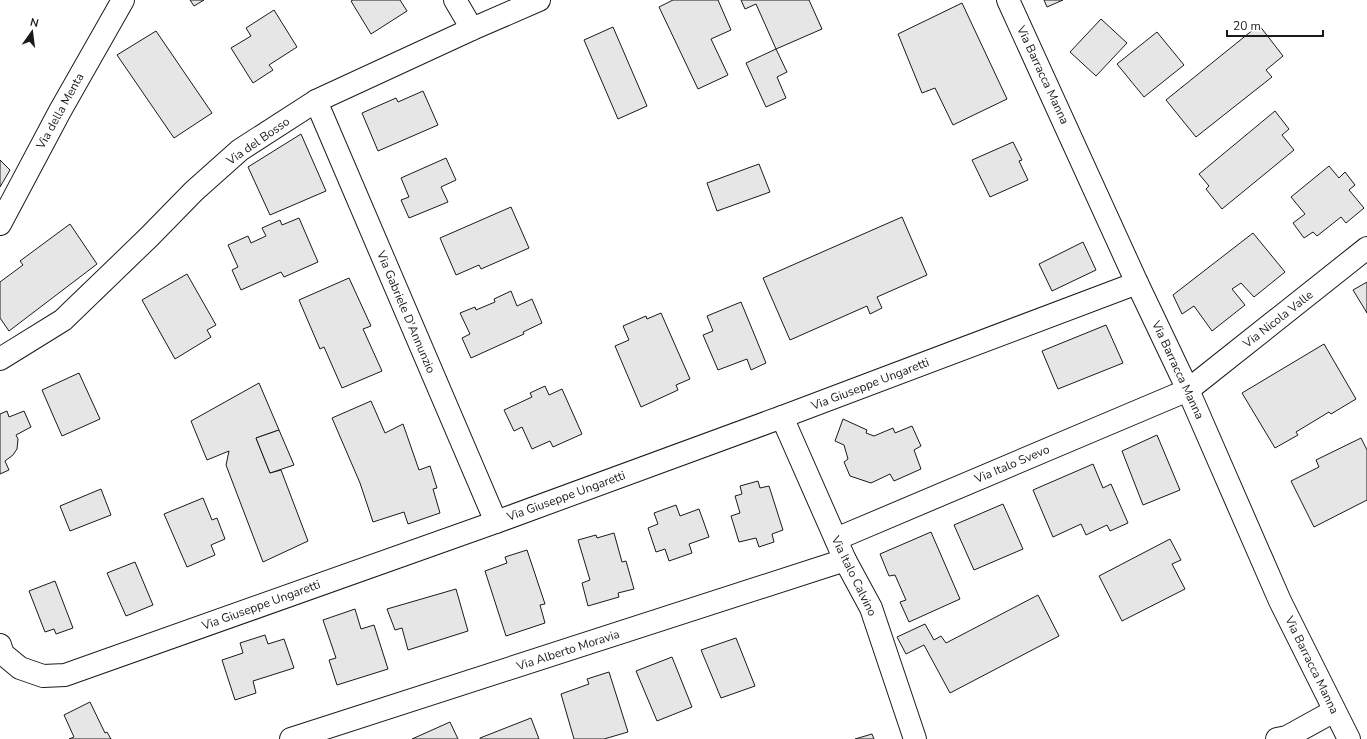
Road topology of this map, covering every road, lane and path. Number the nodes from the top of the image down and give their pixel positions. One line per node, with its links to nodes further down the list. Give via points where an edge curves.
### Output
1 (123, 0): 7 (street, Via della Menta)
2 (455, 0): 5 (street)
3 (539, 0): 5 (street, Via del Bosso)
4 (1008, 0): 9 (street, Via Barracca Manna)
5 (472, 28): 6 (street, Via del Bosso)
6 (316, 101): 10 (street, Via del Bosso, via 240,150 194,191 63,320); 13 (street, Via Gabriele D'Annunzio)
7 (0, 224)
8 (1367, 248): 11 (street, Via Nicola Valle)
9 (1137, 283): 11 (street, Via Barracca Manna); 12 (street, Via Giuseppe Ungaretti)
10 (0, 360)
11 (1188, 390): 14 (street, Via Italo Svevo); 17 (street, Via Barracca Manna, via 1280,601)
12 (782, 417): 13 (street, Via Giuseppe Ungaretti); 14 (street, Via Italo Calvino)
13 (496, 522): 16 (street, Via Giuseppe Ungaretti, via 66,675 43,676 20,668 3,654)
14 (836, 539): 15 (street, Via Italo Calvino)
15 (845, 560): 18 (street, Via Alberto Moravia); 19 (street, Via Italo Calvino, via 871,608)
16 (0, 645)
17 (1334, 711): 20 (street); 21 (street, Via Barracca Manna)
18 (291, 739)
19 (915, 739)
20 (1278, 739)
21 (1349, 739)

